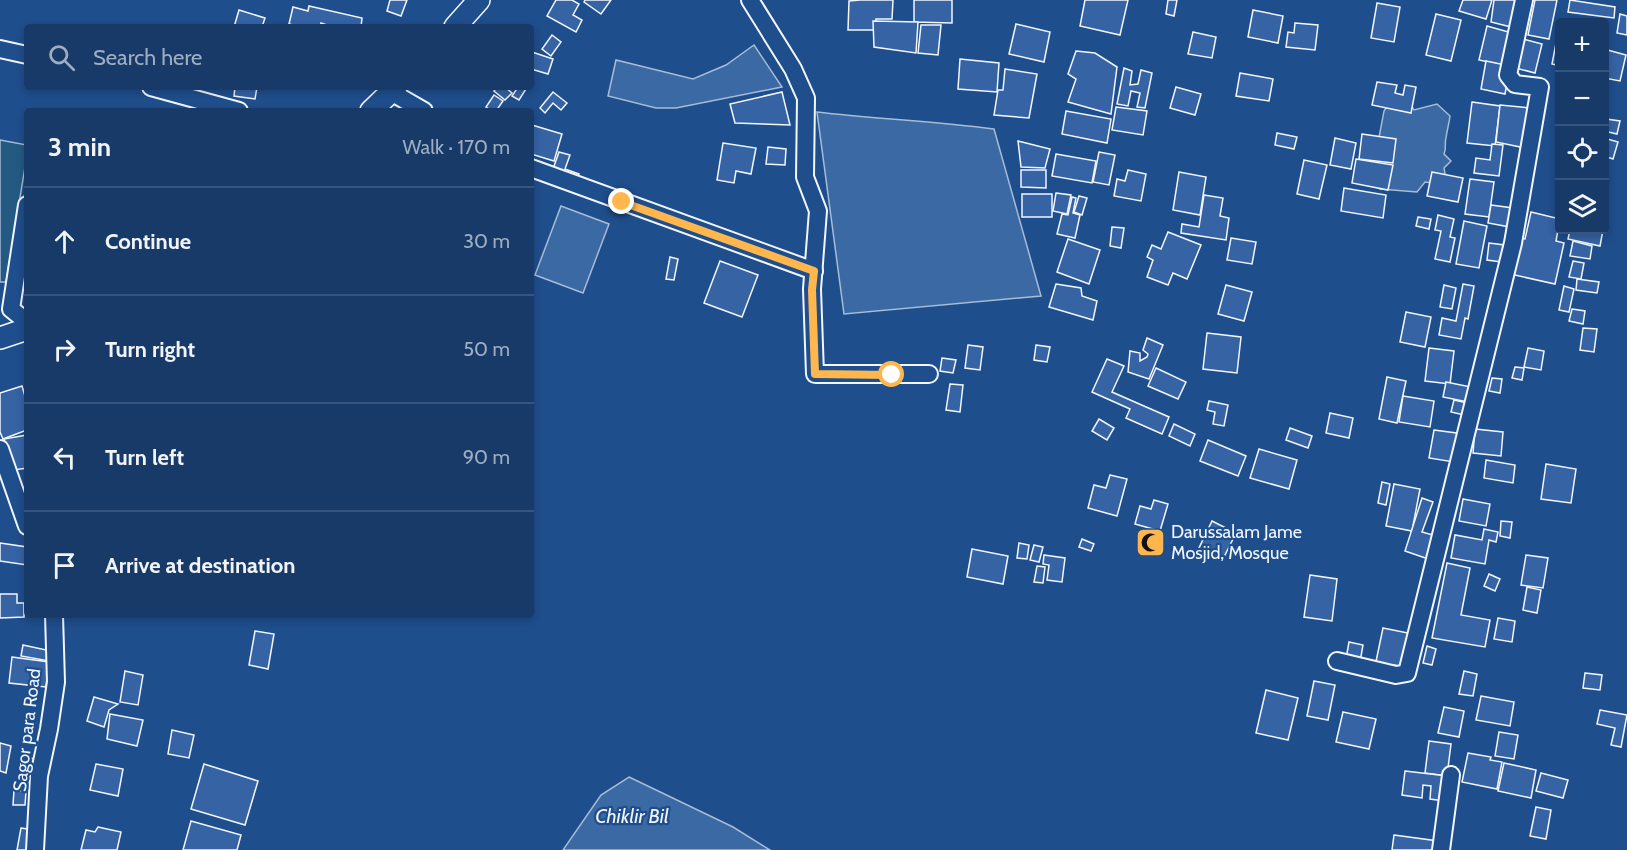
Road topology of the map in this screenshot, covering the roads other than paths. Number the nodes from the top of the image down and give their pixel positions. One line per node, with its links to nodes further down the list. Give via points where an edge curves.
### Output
1 (479, 0): 4 (main road)
2 (750, 0): 15 (street, via 793,69 806,98 805,177 818,211)
3 (1524, 0): 24 (street, via 1508,75 1515,84 1540,87 1513,243 1407,673 1396,675)
4 (458, 24)
5 (0, 49): 6 (street)
6 (24, 54)
7 (162, 90): 10 (street)
8 (392, 90): 11 (main road)
9 (394, 90): 12 (street)
10 (228, 108)
11 (374, 108)
12 (420, 108)
13 (534, 169): 15 (street)
14 (24, 219): 16 (street)
15 (814, 271): 20 (street, via 815,374)
16 (5, 309): 17 (street)
17 (24, 320)
18 (24, 330): 19 (main road)
19 (0, 338)
20 (929, 374)
21 (0, 448): 22 (street)
22 (24, 517)
23 (54, 618): 26 (street, Sagor para Road, via 56,682 39,776)
24 (1337, 661)
25 (1451, 775): 27 (street)
26 (35, 850)
27 (1441, 850)

